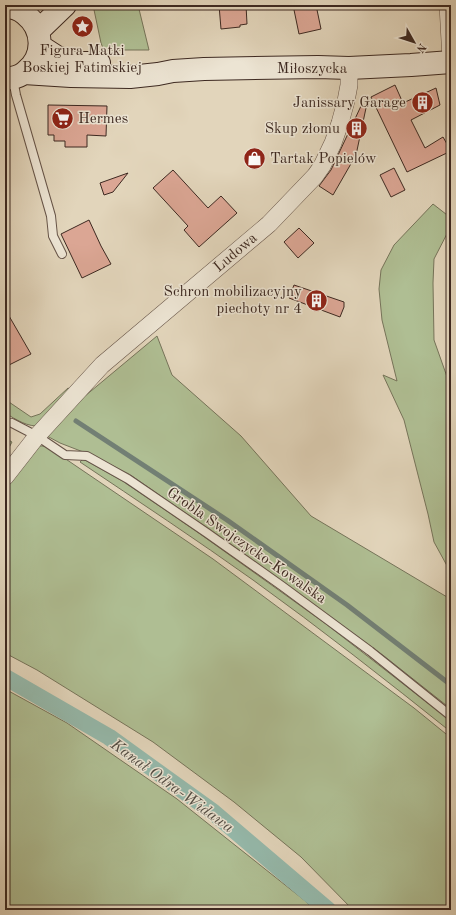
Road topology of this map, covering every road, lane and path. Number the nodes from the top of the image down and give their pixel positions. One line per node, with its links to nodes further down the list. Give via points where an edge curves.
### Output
1 (65, 5): 4 (street)
2 (448, 5): 5 (street)
3 (20, 7): 4 (street, Miłoszycka, via 31,19)
4 (39, 38): 7 (street, Miłoszycka, via 57,57 74,63 139,64); 8 (street, via 38,56 32,65)
5 (451, 60): 6 (street, Miłoszycka, via 419,65)
6 (349, 68): 7 (street, Miłoszycka); 11 (street, Ludowa, via 349,85 340,123 333,143 315,176 269,224 102,365)
7 (173, 71): 8 (street, Miłoszycka, via 130,77)
8 (14, 77): 9 (lane, via 16,95 51,216 53,236)
9 (62, 254)
10 (12, 423): 11 (lane, Grobla Swojczycko-Kowalska)
11 (37, 436): 12 (street, Ludowa); 13 (lane, Grobla Swojczycko-Kowalska, via 65,454 87,456 128,479 171,508 370,651)
12 (5, 477)
13 (451, 716)

